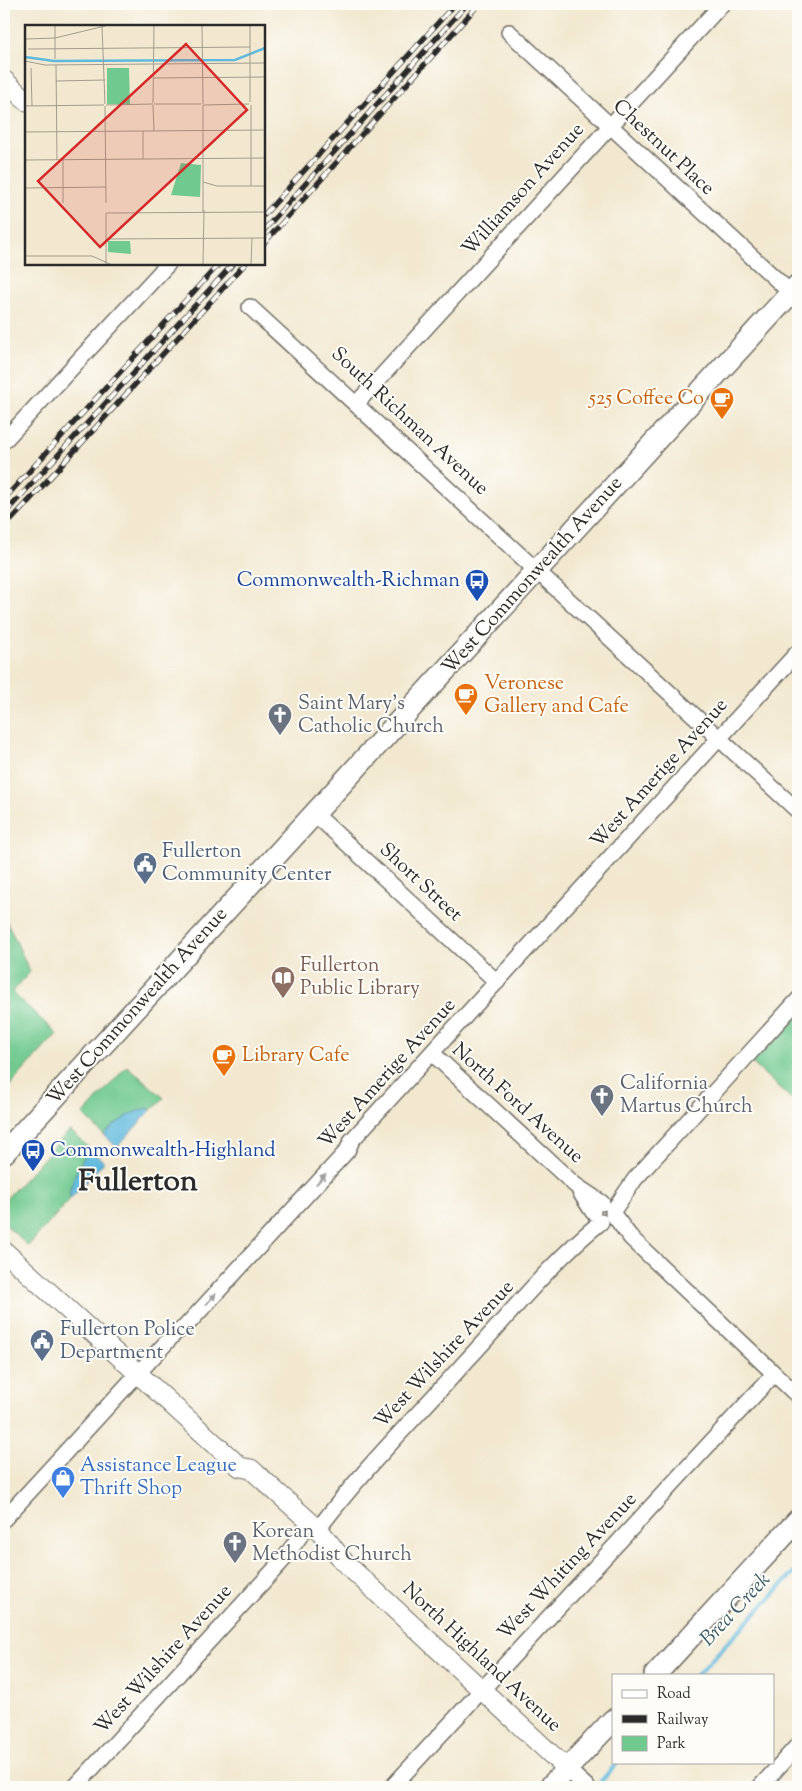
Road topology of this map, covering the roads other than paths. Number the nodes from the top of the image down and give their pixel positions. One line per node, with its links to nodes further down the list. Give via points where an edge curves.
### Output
1 (722, 4): 5 (street, Williamson Avenue)
2 (508, 32): 5 (street, Chestnut Place)
3 (6, 88): 4 (street)
4 (25, 100)
5 (610, 126): 7 (street, Chestnut Place); 9 (street, Williamson Avenue)
6 (167, 265): 10 (street)
7 (794, 289): 11 (main road, West Commonwealth Avenue)
8 (250, 307): 9 (street, South Richman Avenue)
9 (356, 404): 11 (street, South Richman Avenue)
10 (4, 441)
11 (537, 571): 13 (street, South Richman Avenue); 15 (main road, West Commonwealth Avenue)
12 (798, 652): 13 (street, West Amerige Avenue)
13 (721, 738): 14 (street, South Richman Avenue); 16 (street, West Amerige Avenue)
14 (798, 811)
15 (315, 814): 16 (street, Short Street); 19 (main road, West Commonwealth Avenue)
16 (497, 982): 18 (street, West Amerige Avenue)
17 (798, 1000): 20 (street, West Wilshire Avenue)
18 (432, 1054): 20 (street, North Ford Avenue); 22 (street, West Amerige Avenue, one-way to 18, via 176,1332 184,1328 341,1158 352,1140)
19 (4, 1153)
20 (603, 1213): 23 (street, North Ford Avenue); 27 (street, West Wilshire Avenue)
21 (4, 1251): 22 (street, North Highland Avenue)
22 (137, 1374): 25 (street, West Amerige Avenue); 27 (street, North Highland Avenue, via 240,1467 243,1478)
23 (774, 1374): 24 (street, North Ford Avenue); 29 (street, West Whiting Avenue)
24 (798, 1396)
25 (4, 1519)
26 (798, 1520): 28 (main road)
27 (311, 1530): 29 (street, North Highland Avenue); 33 (street, West Wilshire Avenue)
28 (656, 1674)
29 (481, 1691): 32 (street, North Highland Avenue); 34 (street, West Whiting Avenue)
30 (612, 1721): 32 (main road)
31 (798, 1745): 37 (street)
32 (567, 1769): 35 (main road); 36 (street, North Highland Avenue)
33 (75, 1787)
34 (392, 1787)
35 (550, 1787)
36 (588, 1787)
37 (760, 1787)

